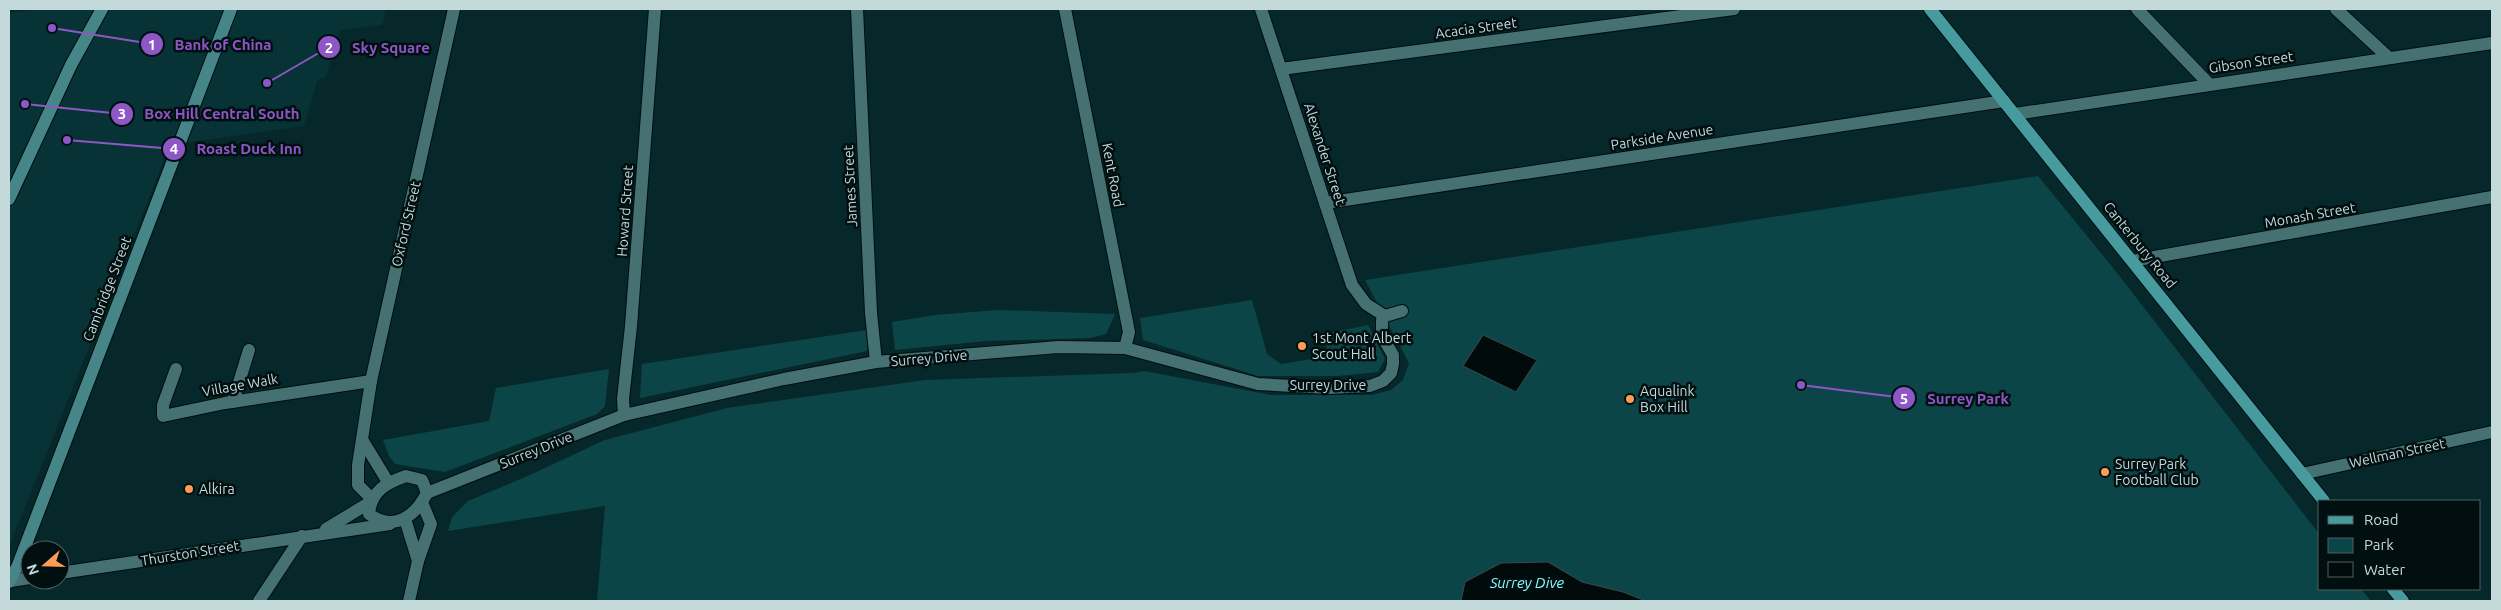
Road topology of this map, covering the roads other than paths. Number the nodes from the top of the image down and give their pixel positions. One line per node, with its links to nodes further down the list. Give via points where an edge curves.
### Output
1 (102, 9): 19 (street, via 72,64)
2 (231, 9): 44 (street, Cambridge Street)
3 (454, 9): 28 (street, Oxford Street)
4 (655, 9): 30 (street, Howard Street)
5 (857, 9): 26 (street, James Street)
6 (1064, 9): 24 (street, Kent Road, via 1129,332)
7 (1261, 9): 14 (street, Alexander Street)
8 (1734, 9): 14 (street, Acacia Street)
9 (1930, 9): 16 (main road, Canterbury Road)
10 (2137, 9): 15 (street)
11 (2336, 9): 13 (street)
12 (2492, 43): 13 (street, Gibson Street)
13 (2388, 57): 15 (street, Gibson Street)
14 (1281, 69): 20 (street, Alexander Street)
15 (2209, 84): 17 (street, Gibson Street)
16 (2004, 101): 17 (main road, Canterbury Road); 20 (street, Parkside Avenue)
17 (2015, 114): 21 (main road, Canterbury Road)
18 (2492, 198): 21 (street, Monash Street)
19 (9, 199)
20 (1325, 203): 23 (street, Alexander Street, via 1352,285)
21 (2132, 261): 33 (main road, Canterbury Road)
22 (1402, 311): 23 (street)
23 (1383, 321): 24 (street, Surrey Drive, via 1382,336 1393,355 1394,364 1383,381 1370,386 1328,388 1258,384)
24 (1125, 348): 26 (street, Surrey Drive, via 1058,347)
25 (249, 350): 29 (street)
26 (876, 362): 30 (street, Surrey Drive)
27 (176, 369): 29 (street, Village Walk, via 163,405 164,416)
28 (371, 380): 29 (street, Village Walk); 32 (street, Oxford Street)
29 (233, 402)
30 (624, 415): 35 (street, Surrey Drive)
31 (2492, 432): 33 (street, Wellman Street)
32 (364, 440): 34 (street); 36 (street, Oxford Street, via 358,465 358,485)
33 (2302, 474): 37 (main road, Canterbury Road)
34 (388, 482): 35 (street, via 406,476 422,480); 36 (street)
35 (425, 499): 38 (street); 42 (street, via 431,524)
36 (370, 500): 39 (street, via 369,514 377,522); 40 (street, Thurston Street)
37 (2323, 500)
38 (405, 520): 39 (street); 42 (street)
39 (390, 524): 40 (street, Thurston Street)
40 (320, 533): 41 (street, Thurston Street)
41 (302, 536): 43 (street, Thurston Street); 46 (street)
42 (418, 561): 47 (street)
43 (70, 571)
44 (10, 581)
45 (2394, 590): 48 (main road)
46 (259, 601)
47 (409, 601)
48 (2403, 601)

